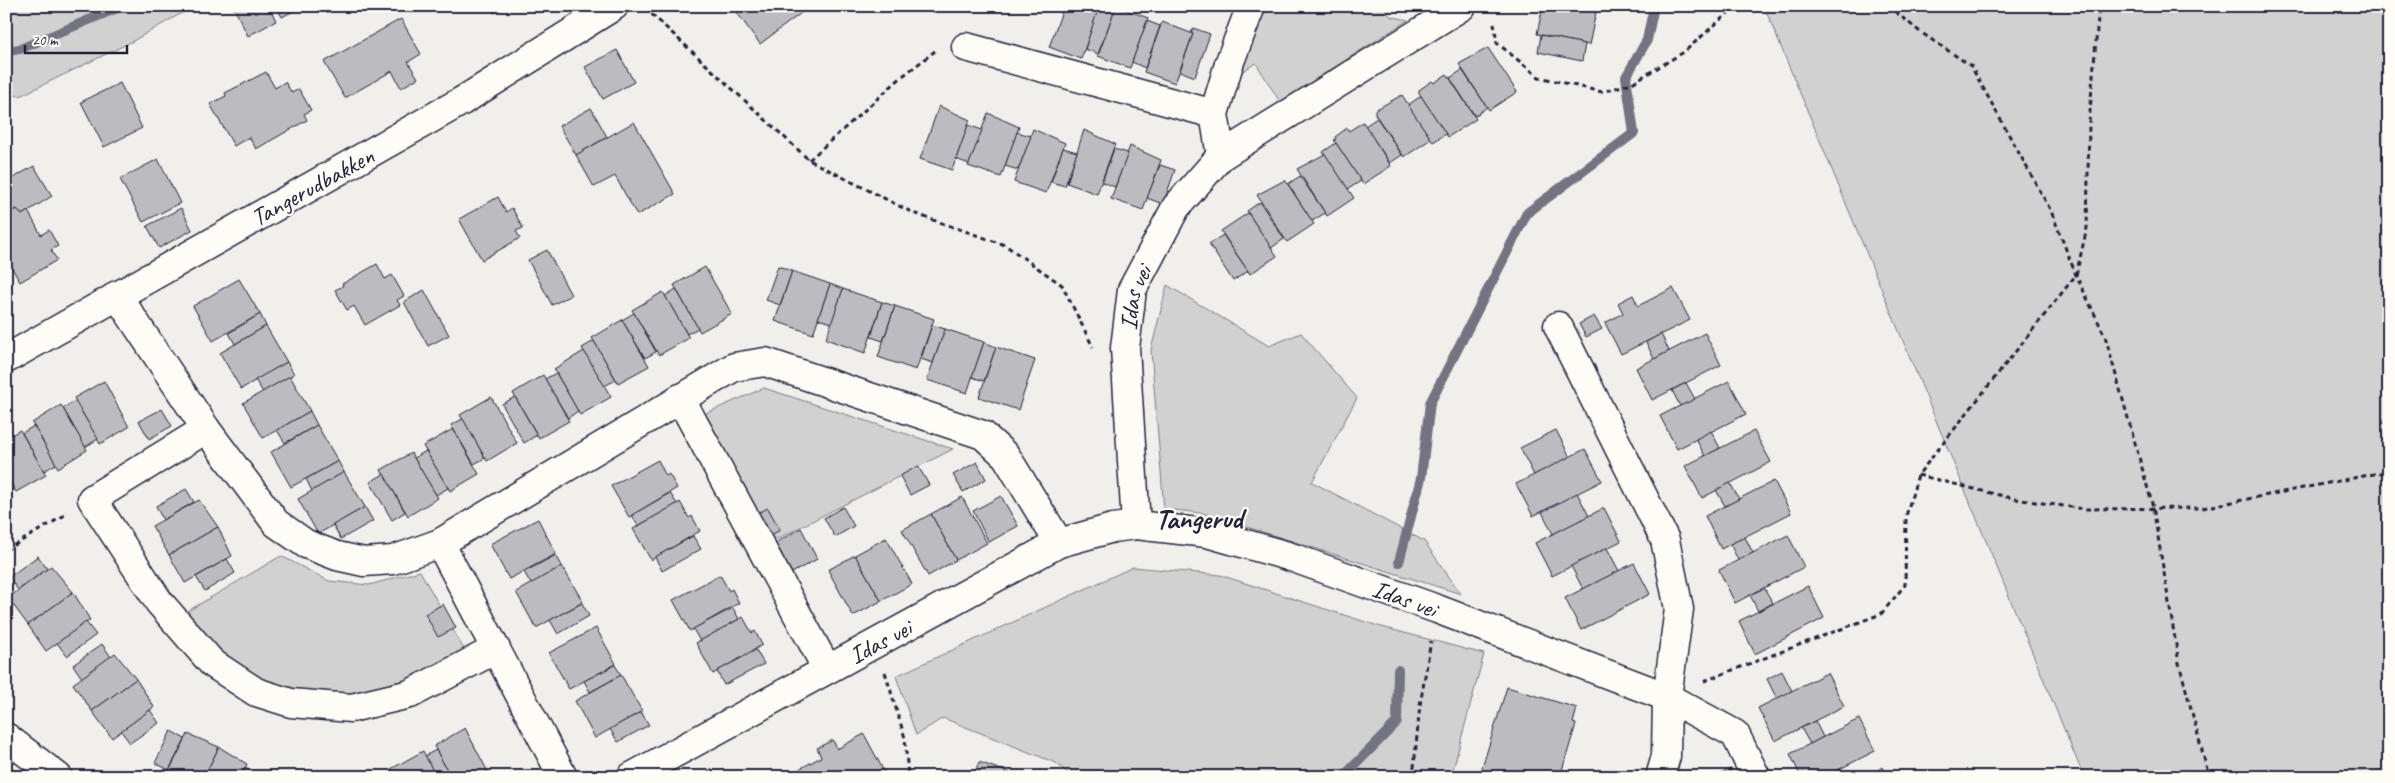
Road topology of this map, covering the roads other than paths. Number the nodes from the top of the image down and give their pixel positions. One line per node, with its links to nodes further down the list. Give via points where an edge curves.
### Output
1 (614, 6): 7 (street, Tangerudbakken, via 462,101)
2 (1251, 6): 5 (street)
3 (1462, 6): 6 (street, Idas vei)
4 (966, 47): 5 (street)
5 (1214, 114): 6 (street)
6 (1221, 156): 12 (street, Idas vei, via 1176,207 1132,290 1125,348)
7 (117, 296): 9 (street, Tangerudbakken); 11 (street)
8 (1558, 326): 17 (street, via 1665,540 1679,609)
9 (6, 359)
10 (680, 398): 13 (street); 14 (street, via 734,367 764,362 983,435 1006,456); 16 (street)
11 (206, 429): 13 (street, via 276,523 306,544 364,562 393,560); 15 (street, via 92,499 159,602 212,663 256,692 291,703 351,708 410,694)
12 (1136, 525): 14 (street, Idas vei); 17 (street, Idas vei, via 1207,533 1288,556)
13 (440, 543): 15 (street)
14 (1059, 543): 16 (street, Idas vei)
15 (496, 649): 20 (street)
16 (827, 669): 21 (street, Idas vei)
17 (1667, 697): 22 (street, via 1666,756); 23 (street, Idas vei, via 1735,734)
18 (6, 737): 19 (street)
19 (58, 777)
20 (563, 777)
21 (631, 777)
22 (1660, 777)
23 (1756, 777)

